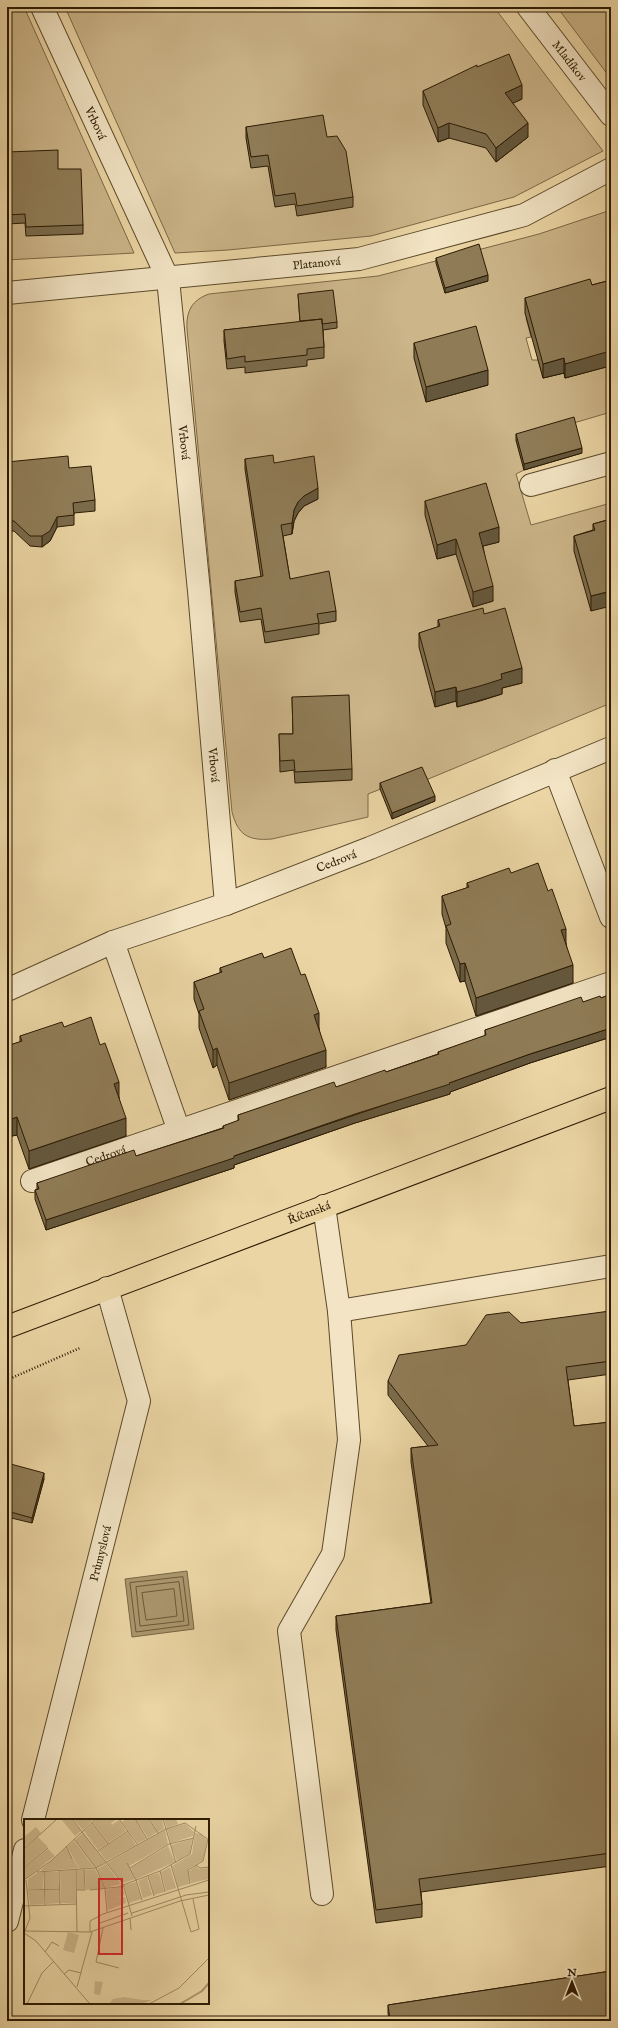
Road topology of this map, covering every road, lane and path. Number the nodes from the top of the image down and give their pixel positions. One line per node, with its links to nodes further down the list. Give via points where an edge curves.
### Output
1 (42, 7): 5 (street, Vrbová)
2 (528, 7): 3 (street, Mladíkov)
3 (611, 115)
4 (611, 169): 5 (street, Platanová, via 524,215 359,259)
5 (168, 279): 6 (street, Platanová); 11 (street, Vrbová)
6 (7, 293)
7 (611, 463): 8 (street)
8 (531, 485)
9 (611, 748): 10 (street, Cedrová)
10 (555, 770): 11 (street, Cedrová, via 370,848); 12 (street)
11 (226, 904): 13 (street, Cedrová)
12 (611, 917)
13 (113, 942): 15 (street, Cedrová); 17 (street)
14 (611, 983): 17 (street, Cedrová)
15 (7, 990)
16 (611, 1098): 19 (main road, Říčanská)
17 (180, 1131): 18 (street, Cedrová)
18 (32, 1182)
19 (324, 1206): 21 (main road, Říčanská); 22 (street)
20 (611, 1266): 22 (street)
21 (107, 1288): 23 (main road, Říčanská); 26 (street, Průmyslová, via 139,1401)
22 (339, 1311): 28 (street, via 349,1440 333,1554 288,1631)
23 (7, 1327)
24 (80, 1348): 25 (path)
25 (7, 1380)
26 (33, 1819)
27 (24, 1854): 29 (street)
28 (322, 1894)
29 (7, 1921)

